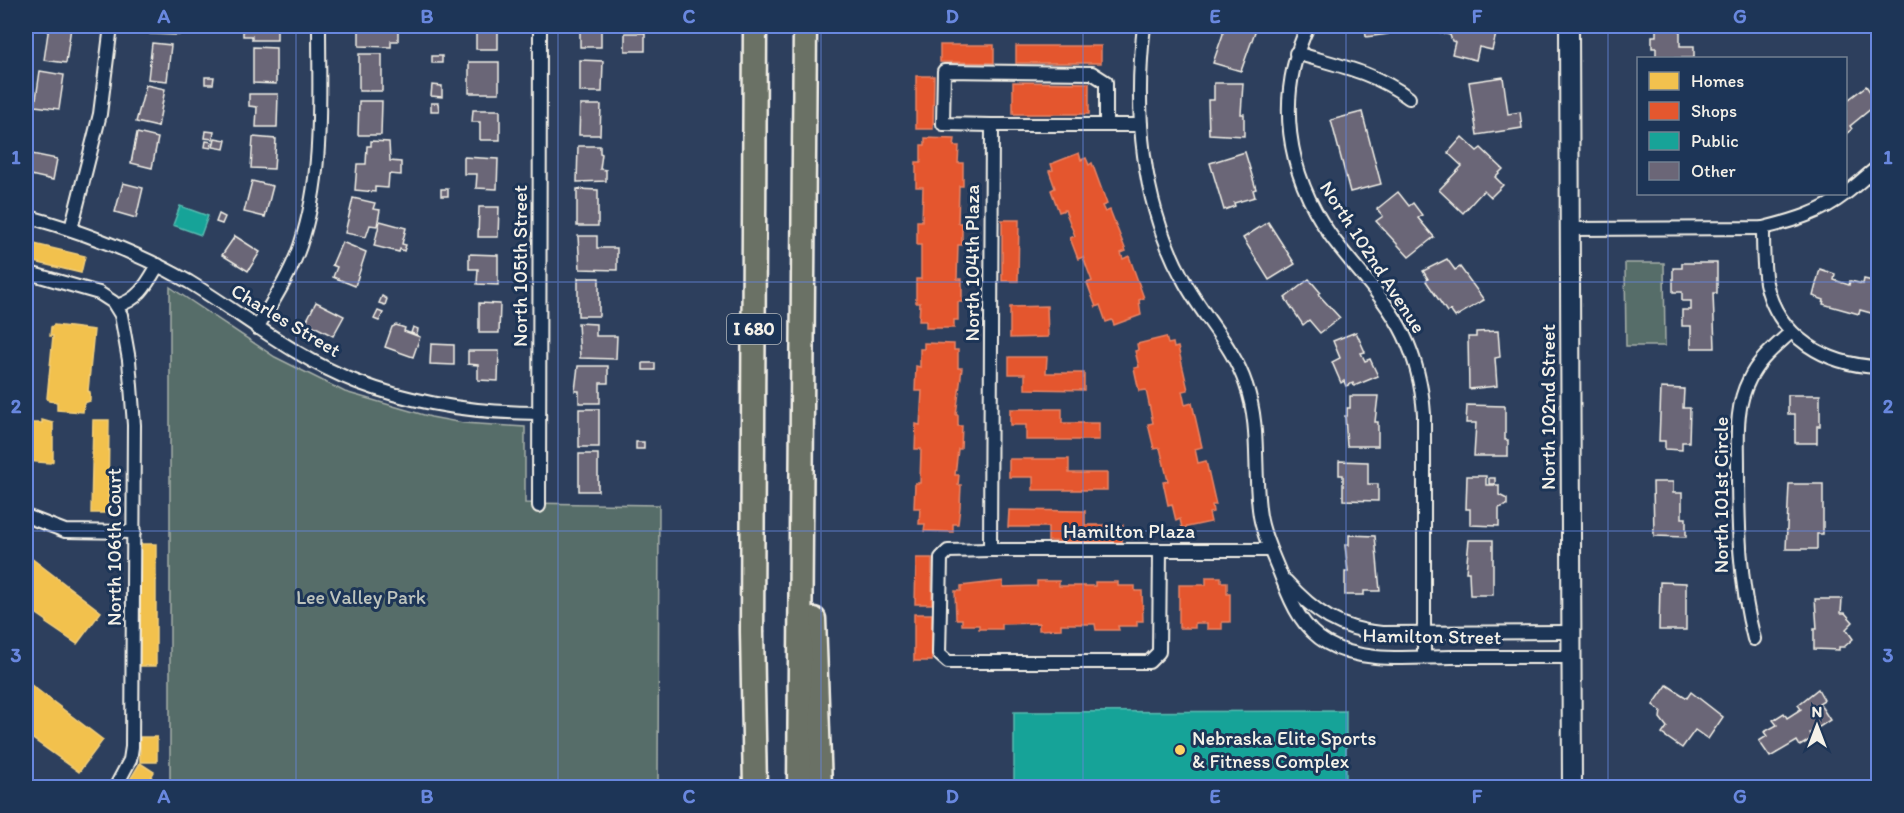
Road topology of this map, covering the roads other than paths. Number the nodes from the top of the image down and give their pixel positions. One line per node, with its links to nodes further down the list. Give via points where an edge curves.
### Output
1 (111, 26): 19 (street, via 100,114)
2 (319, 26): 24 (street, via 317,168 311,210 283,284)
3 (540, 26): 27 (street, North 105th Street)
4 (755, 26): 36 (highway, I 680)
5 (805, 26): 28 (highway, I 680)
6 (1144, 26): 13 (street)
7 (1308, 26): 9 (street, North 102nd Avenue)
8 (1569, 26): 20 (main road, North 102nd Street)
9 (1296, 54): 10 (street, via 1371,75); 37 (street, North 102nd Avenue, via 1288,115 1294,158 1304,188 1332,237 1396,321 1419,377 1424,414)
10 (1409, 98)
11 (992, 125): 12 (street); 12 (street, via 943,124 944,71 1092,72 1106,82); 32 (street, North 104th Plaza)
12 (1106, 125): 13 (street)
13 (1141, 125): 34 (street, via 1151,198 1165,241 1190,291 1228,346 1249,393 1254,416 1258,501)
14 (1878, 167): 15 (street)
15 (1847, 191)
16 (1841, 195): 18 (street, via 1827,206 1791,221)
17 (26, 216): 19 (street, Charles Street)
18 (1762, 228): 20 (street); 25 (street, via 1769,293)
19 (71, 229): 21 (street, Charles Street, via 118,245)
20 (1569, 229): 38 (main road, North 102nd Street)
21 (158, 265): 23 (street, via 130,303); 24 (street, Charles Street)
22 (26, 272): 23 (street, via 99,293)
23 (116, 306): 31 (street, North 106th Court, via 126,343 134,425)
24 (257, 328): 27 (street, Charles Street, via 316,363 380,390 461,408)
25 (1791, 332): 26 (street, via 1811,349 1838,361); 39 (street, North 101st Circle, via 1755,369 1738,415 1738,554)
26 (1878, 367)
27 (539, 413): 29 (street, North 105th Street)
28 (804, 453): 45 (highway, I 680); 46 (highway)
29 (539, 506)
30 (26, 516): 31 (street, via 65,531)
31 (134, 532): 42 (street, North 106th Court, via 132,747)
32 (990, 550): 33 (street, Hamilton Plaza); 33 (street, Hamilton Plaza, via 948,551 941,558 939,654 948,662 1149,662 1159,652)
33 (1160, 550): 34 (street, Hamilton Plaza)
34 (1269, 550): 35 (street)
35 (1281, 576): 37 (street, Hamilton Street, via 1304,601 1339,625 1368,632); 40 (street, Hamilton Street, via 1303,622 1327,643 1363,656)
36 (752, 632): 43 (highway); 44 (highway, I 680)
37 (1423, 632): 38 (street, Hamilton Street); 40 (street, North 102nd Avenue)
38 (1571, 632): 41 (main road, North 102nd Street)
39 (1754, 639)
40 (1424, 657): 41 (street, Hamilton Street)
41 (1571, 657): 47 (main road, North 102nd Street)
42 (115, 788)
43 (740, 788)
44 (755, 788)
45 (799, 788)
46 (820, 788)
47 (1572, 788)

